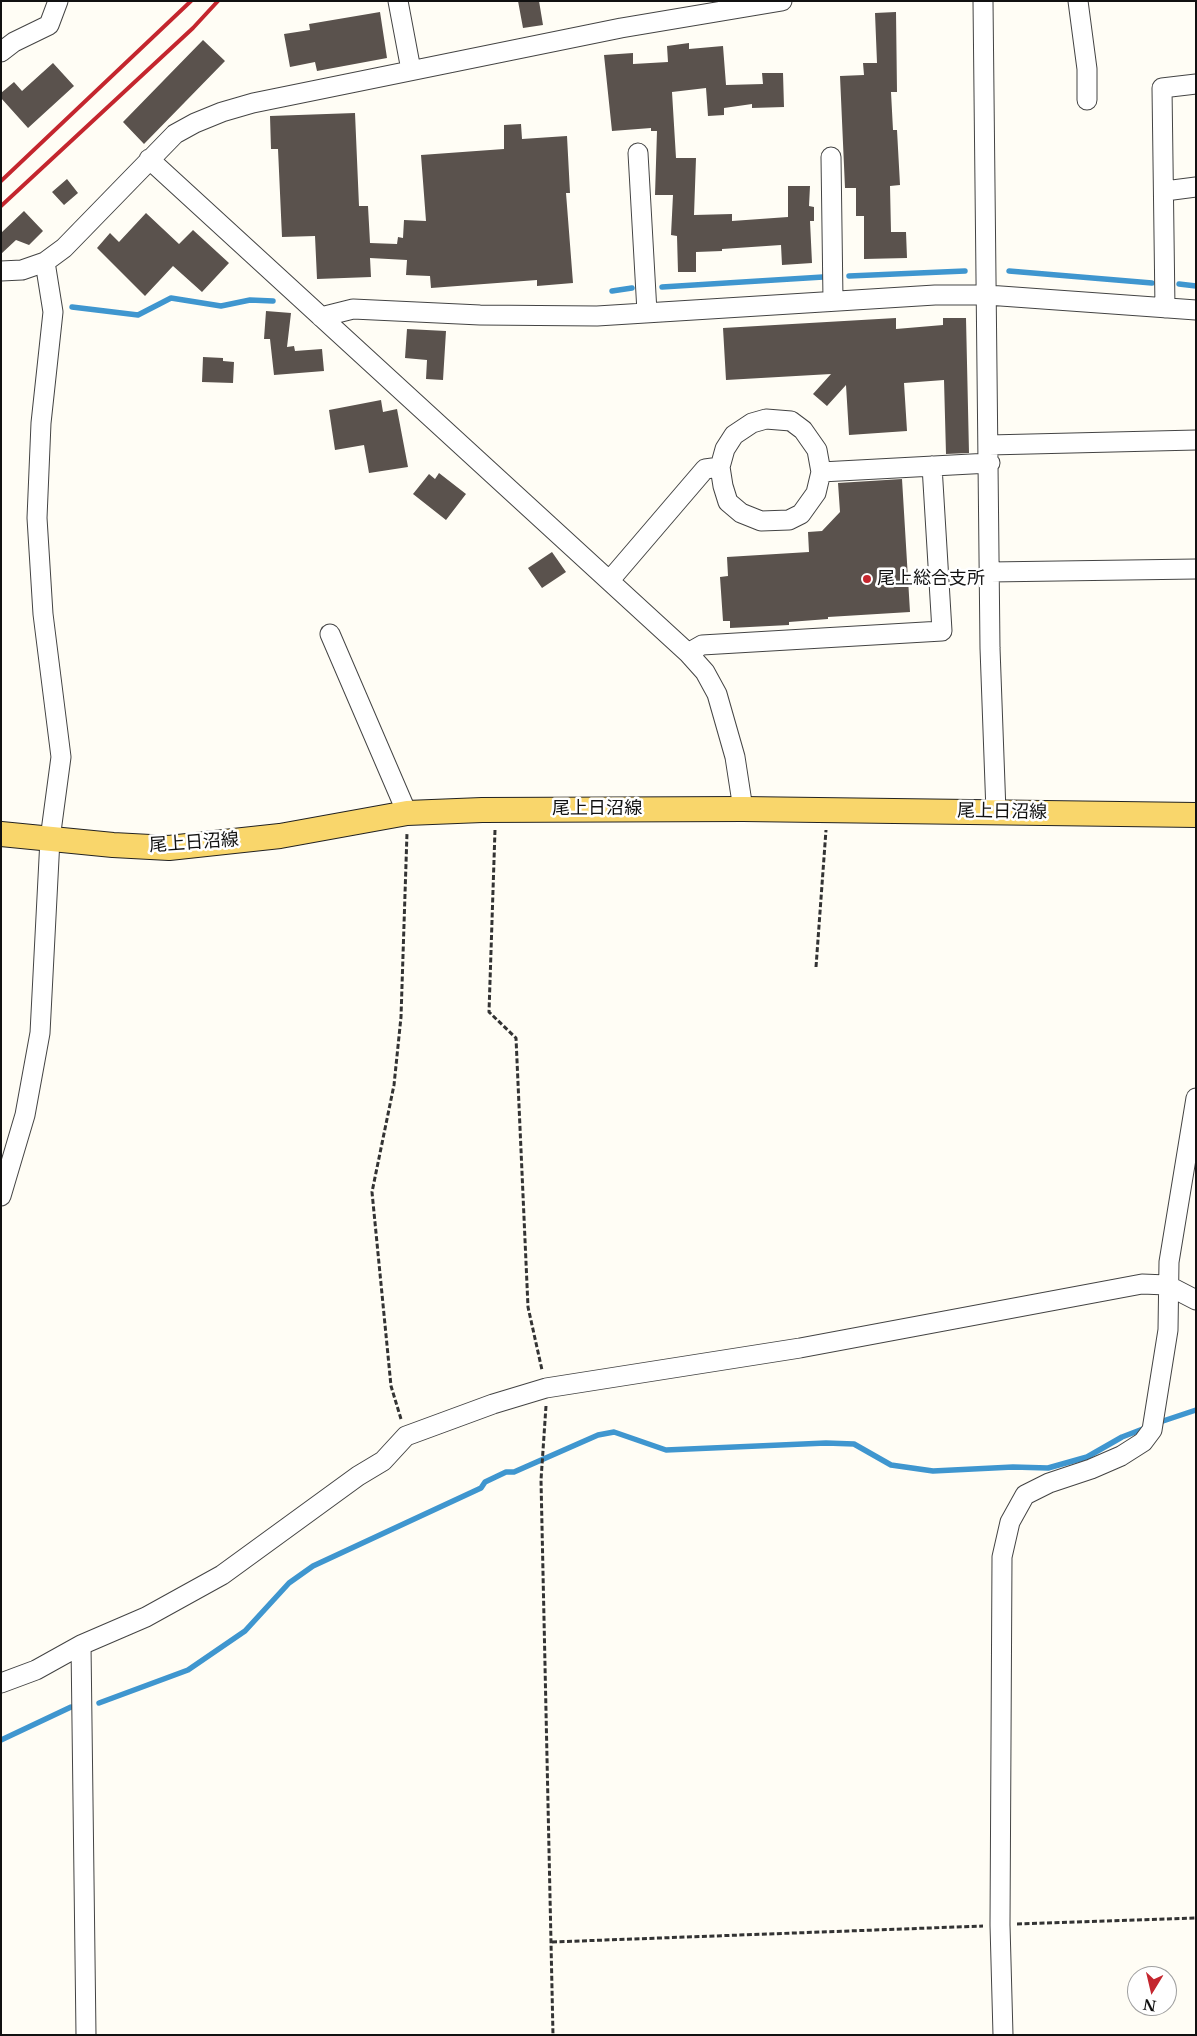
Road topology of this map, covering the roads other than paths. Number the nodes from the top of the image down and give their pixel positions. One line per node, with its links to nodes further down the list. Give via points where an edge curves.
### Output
1 (58, 1): 6 (street, via 49,25)
2 (398, 1): 7 (street)
3 (782, 1): 7 (street, via 621,28)
4 (983, 1): 17 (street)
5 (1078, 1): 9 (street, via 1087,69)
6 (1, 52)
7 (411, 70): 12 (street, via 222,112 175,134)
8 (1196, 84): 14 (street, via 1162,88)
9 (1087, 100)
10 (638, 153): 21 (street)
11 (830, 157): 18 (street)
12 (149, 159): 15 (street, via 78,236); 22 (street)
13 (1196, 188): 14 (street)
14 (1165, 191): 19 (street)
15 (45, 262): 16 (street, via 22,270); 38 (street, via 53,312 37,518 42,614 61,756)
16 (1, 271)
17 (987, 295): 18 (street); 19 (street); 24 (street)
18 (834, 300): 21 (street)
19 (1165, 308): 20 (street)
20 (1196, 310)
21 (647, 312): 22 (street, via 524,316 353,309)
22 (321, 316): 30 (street)
23 (1196, 440): 24 (street)
24 (989, 454): 25 (street); 29 (street)
25 (932, 466): 27 (street); 32 (street, via 942,631 702,645)
26 (720, 467): 27 (street, via 734,435 752,423 766,419 791,421 803,430 817,450); 27 (street, via 728,502 742,513 761,521 789,520 801,514 816,493); 30 (street, via 705,470)
27 (821, 472)
28 (1196, 568): 29 (street)
29 (990, 572): 34 (street)
30 (610, 580): 32 (street)
31 (330, 634): 35 (street)
32 (688, 653): 33 (street, via 705,672 717,694 736,758)
33 (743, 809): 34 (main road, 尾上日沼線); 35 (main road, 尾上日沼線)
34 (996, 812): 36 (main road, 尾上日沼線)
35 (407, 813): 38 (main road, 尾上日沼線, via 280,836 169,848)
36 (1196, 815)
37 (1, 834): 38 (main road, 尾上日沼線)
38 (50, 839): 40 (street, via 40,1033 25,1115)
39 (1196, 1098): 41 (street)
40 (1, 1196)
41 (1167, 1285): 42 (street); 43 (street, via 1142,1284 800,1348 546,1388 466,1414 406,1436 383,1461 222,1575 146,1617); 46 (street, via 1168,1330 1152,1430 1143,1442 1121,1456 1025,1495 1010,1522 1002,1557 1000,1925)
42 (1196, 1300)
43 (81, 1645): 44 (street, via 36,1670); 45 (street)
44 (1, 1683)
45 (86, 2035)
46 (1003, 2035)

